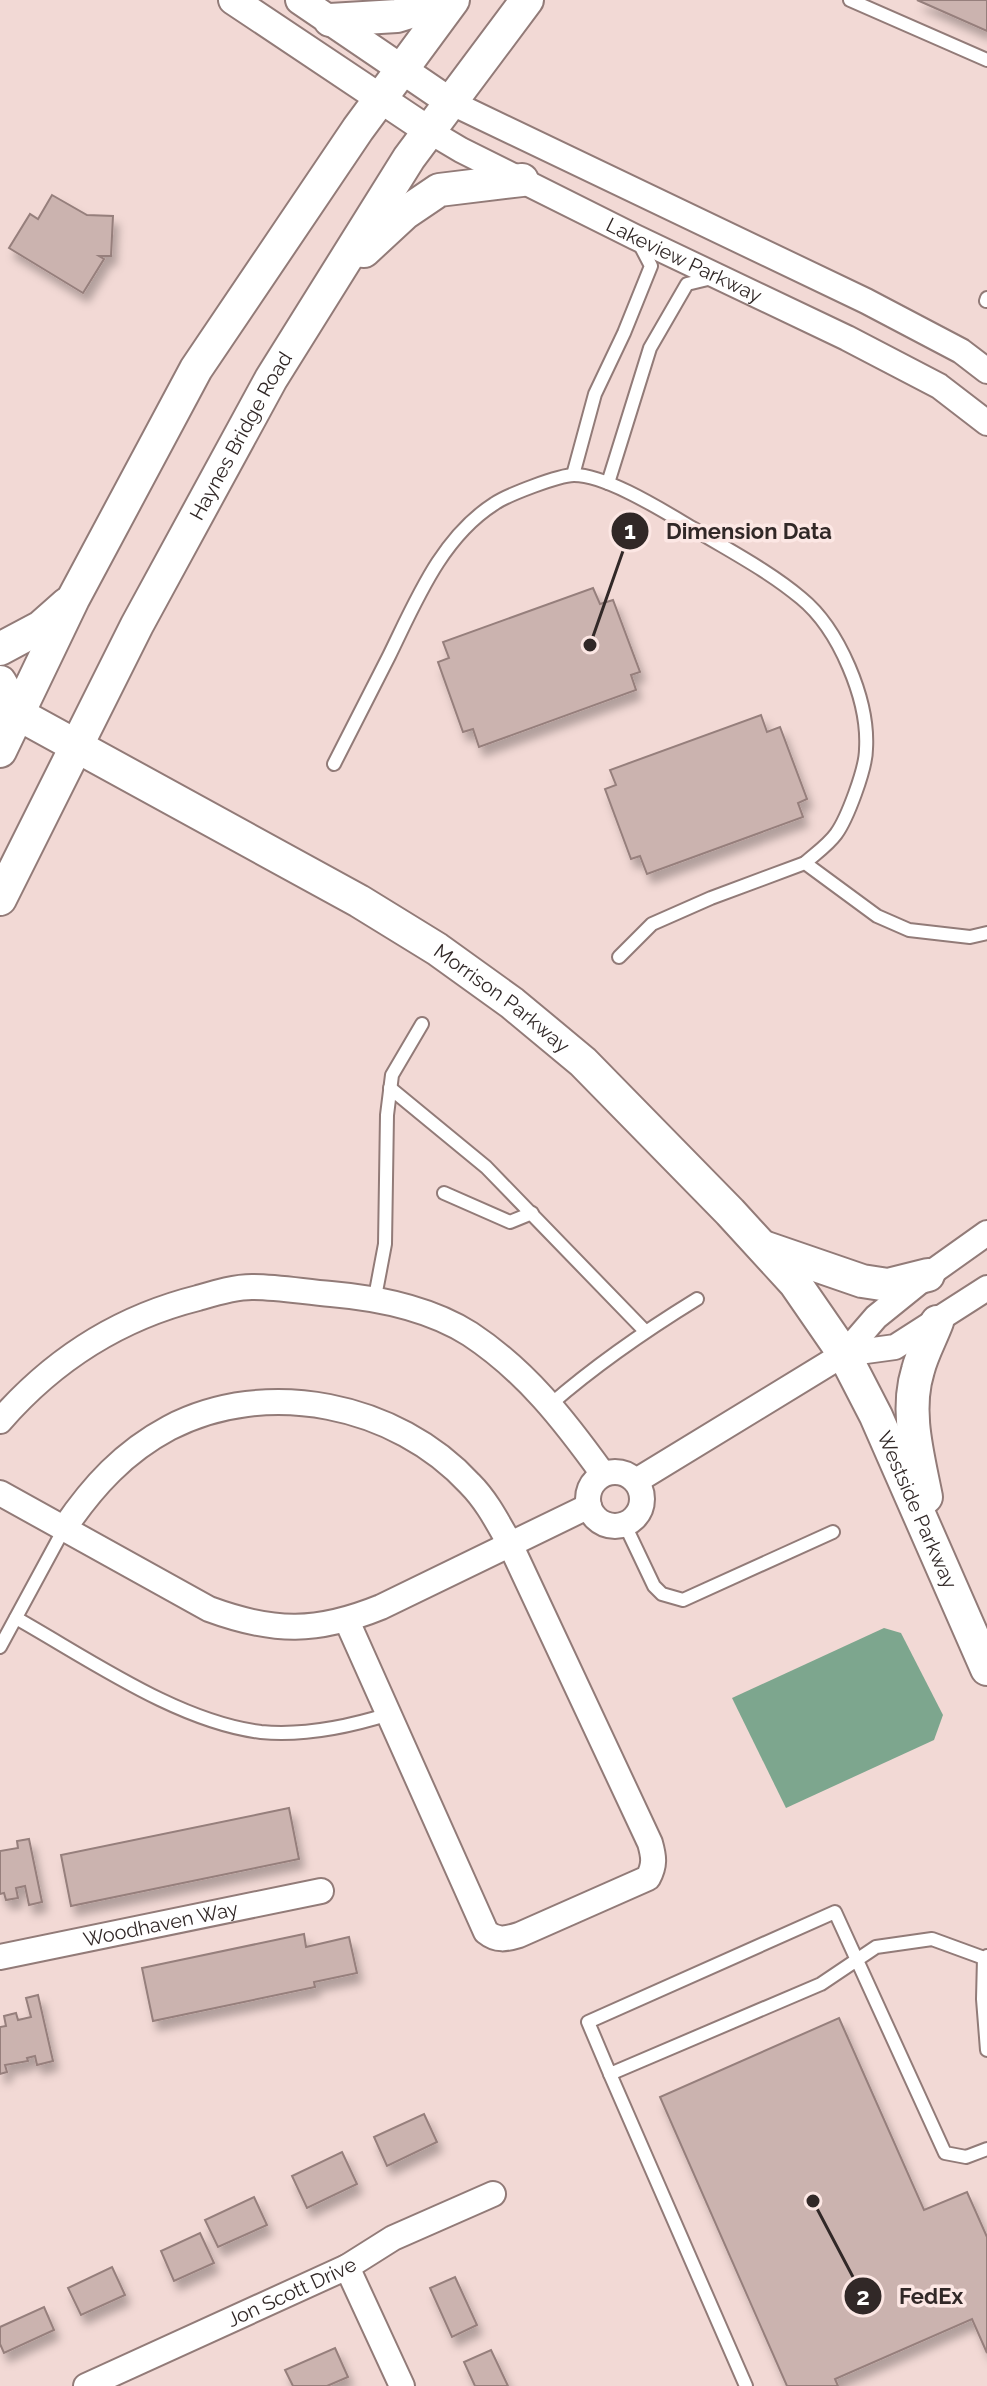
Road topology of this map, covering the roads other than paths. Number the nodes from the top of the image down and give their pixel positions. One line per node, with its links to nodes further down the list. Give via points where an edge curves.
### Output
1 (233, 0): 9 (street, Lakeview Parkway)
2 (300, 0): 6 (street)
3 (451, 0): 6 (main road, via 397,16); 8 (main road)
4 (527, 0): 10 (main road, Haynes Bridge Road)
5 (850, 0): 7 (lane)
6 (330, 20): 8 (street)
7 (987, 60)
8 (400, 69): 9 (main road); 10 (street)
9 (379, 99): 11 (street, Lakeview Parkway); 20 (main road, via 196,369)
10 (450, 102): 11 (main road, Haynes Bridge Road); 16 (street, Lakeview Parkway, via 852,294 961,351)
11 (429, 131): 12 (street, Lakeview Parkway); 15 (main road, Haynes Bridge Road)
12 (522, 180): 13 (street, Lakeview Parkway); 15 (main road, via 439,190 380,234)
13 (635, 237): 14 (street, Lakeview Parkway); 18 (lane, via 651,266 595,394)
14 (717, 276): 17 (street, Lakeview Parkway, via 939,386); 19 (lane, via 687,284 650,348)
15 (325, 290): 24 (main road, Haynes Bridge Road, via 137,625)
16 (987, 371)
17 (987, 423)
18 (573, 475): 19 (lane); 26 (lane, via 494,503 454,539 422,588)
19 (608, 483): 27 (lane, via 758,567 803,599 830,628 863,711 867,751 836,835)
20 (73, 599): 21 (main road, via 41,627); 23 (main road)
21 (0, 649)
22 (0, 682): 23 (main road)
23 (9, 714): 24 (main road); 25 (main road)
24 (77, 747): 28 (main road, Haynes Bridge Road); 36 (main road, Morrison Parkway, via 359,901 512,1003 583,1062)
25 (0, 751)
26 (334, 764)
27 (805, 863): 29 (lane, via 877,916 909,930 970,937); 30 (lane, via 652,924)
28 (0, 899)
29 (987, 933)
30 (619, 957)
31 (422, 1024): 32 (lane, via 392,1075)
32 (390, 1088): 34 (lane, via 486,1167); 39 (lane, via 385,1244)
33 (444, 1193): 34 (lane, via 510,1222)
34 (532, 1213): 42 (lane)
35 (987, 1233): 37 (street)
36 (762, 1247): 37 (main road, via 862,1281 888,1285); 43 (main road, Morrison Parkway, via 795,1283)
37 (928, 1275): 43 (street, via 876,1317)
38 (987, 1288): 41 (street)
39 (375, 1297): 44 (street, via 467,1332); 45 (street, via 250,1287 179,1302 96,1337 62,1361)
40 (697, 1299): 42 (lane)
41 (937, 1322): 43 (street, via 895,1347); 54 (main road, via 917,1371 913,1433)
42 (645, 1331): 44 (lane)
43 (844, 1354): 47 (street); 54 (main road, Westside Parkway)
44 (551, 1404): 46 (street)
45 (0, 1421)
46 (603, 1474): 47 (street, via 621,1472); 49 (street, via 590,1488)
47 (636, 1481): 50 (street, via 642,1505)
48 (0, 1493): 51 (street)
49 (589, 1506): 50 (street, via 608,1525); 53 (street)
50 (625, 1525): 52 (lane, via 654,1586 683,1600)
51 (65, 1527): 53 (street, via 115,1466 170,1428 236,1406 276,1402 354,1413 420,1442 470,1484); 55 (lane); 56 (street, via 233,1618 294,1628)
52 (833, 1532)
53 (510, 1544): 56 (street); 59 (street, via 650,1843 654,1858 648,1878 519,1935 492,1937)
54 (939, 1559): 58 (main road, Westside Parkway)
55 (16, 1618): 57 (lane); 59 (lane, via 178,1708 237,1728 295,1732)
56 (347, 1621): 59 (street)
57 (0, 1647)
58 (987, 1669)
59 (389, 1714)
60 (321, 1891): 61 (street, Woodhaven Way)
61 (0, 1957)
62 (985, 1957): 63 (lane, via 932,1939 876,1947); 64 (lane)
63 (858, 1959): 65 (lane, via 821,1984); 65 (lane, via 835,1912 588,2022); 66 (lane, via 945,2153 966,2157)
64 (987, 2050)
65 (610, 2074): 71 (lane)
66 (987, 2149)
67 (493, 2194): 68 (street, Jon Scott Drive, via 393,2238)
68 (347, 2267): 69 (street, Jon Scott Drive); 70 (street)
69 (86, 2386)
70 (402, 2386)
71 (746, 2386)

